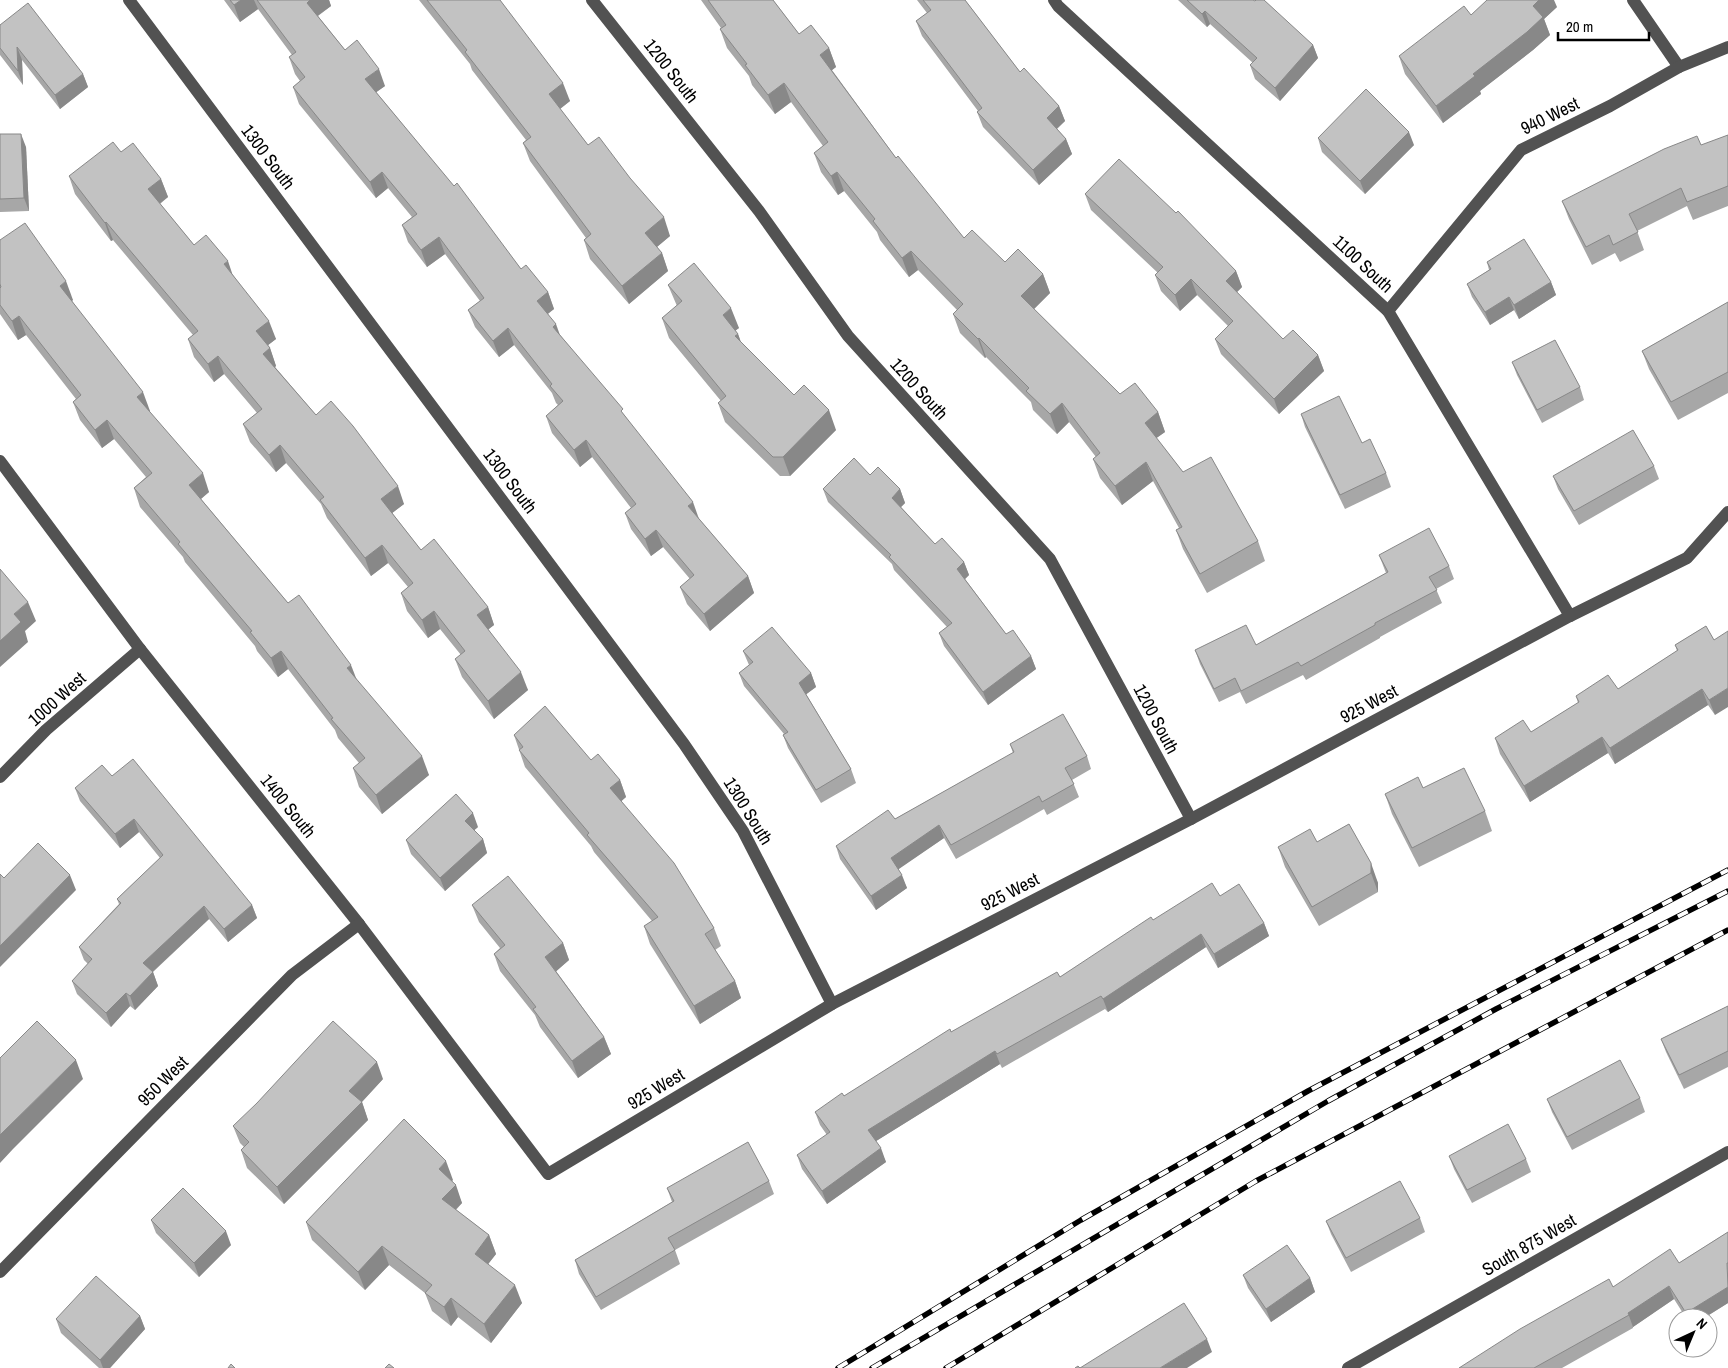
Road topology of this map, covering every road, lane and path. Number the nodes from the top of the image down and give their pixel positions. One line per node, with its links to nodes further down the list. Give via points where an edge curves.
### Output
1 (129, 0): 15 (street, 1300 South, via 684,744 743,832)
2 (592, 0): 13 (street, 1200 South, via 759,212 848,336 1050,559)
3 (1054, 0): 7 (street, 1100 South)
4 (1633, 0): 6 (street)
5 (1728, 47): 6 (street, 940 West)
6 (1679, 67): 7 (street, 940 West, via 1521,150)
7 (1388, 311): 10 (street, 1100 South)
8 (0, 461): 11 (street, 1400 South)
9 (1728, 512): 10 (street, via 1687,558)
10 (1570, 616): 13 (street, 925 West)
11 (140, 649): 12 (street, 1000 West, via 46,730); 14 (street, 1400 South)
12 (0, 777)
13 (1191, 819): 15 (street, 925 West)
14 (359, 924): 17 (street, 1400 South); 18 (street, 950 West, via 292,975)
15 (832, 1004): 17 (street, 925 West)
16 (1728, 1152): 19 (street, South 875 West)
17 (548, 1174)
18 (0, 1272)
19 (1348, 1368)

